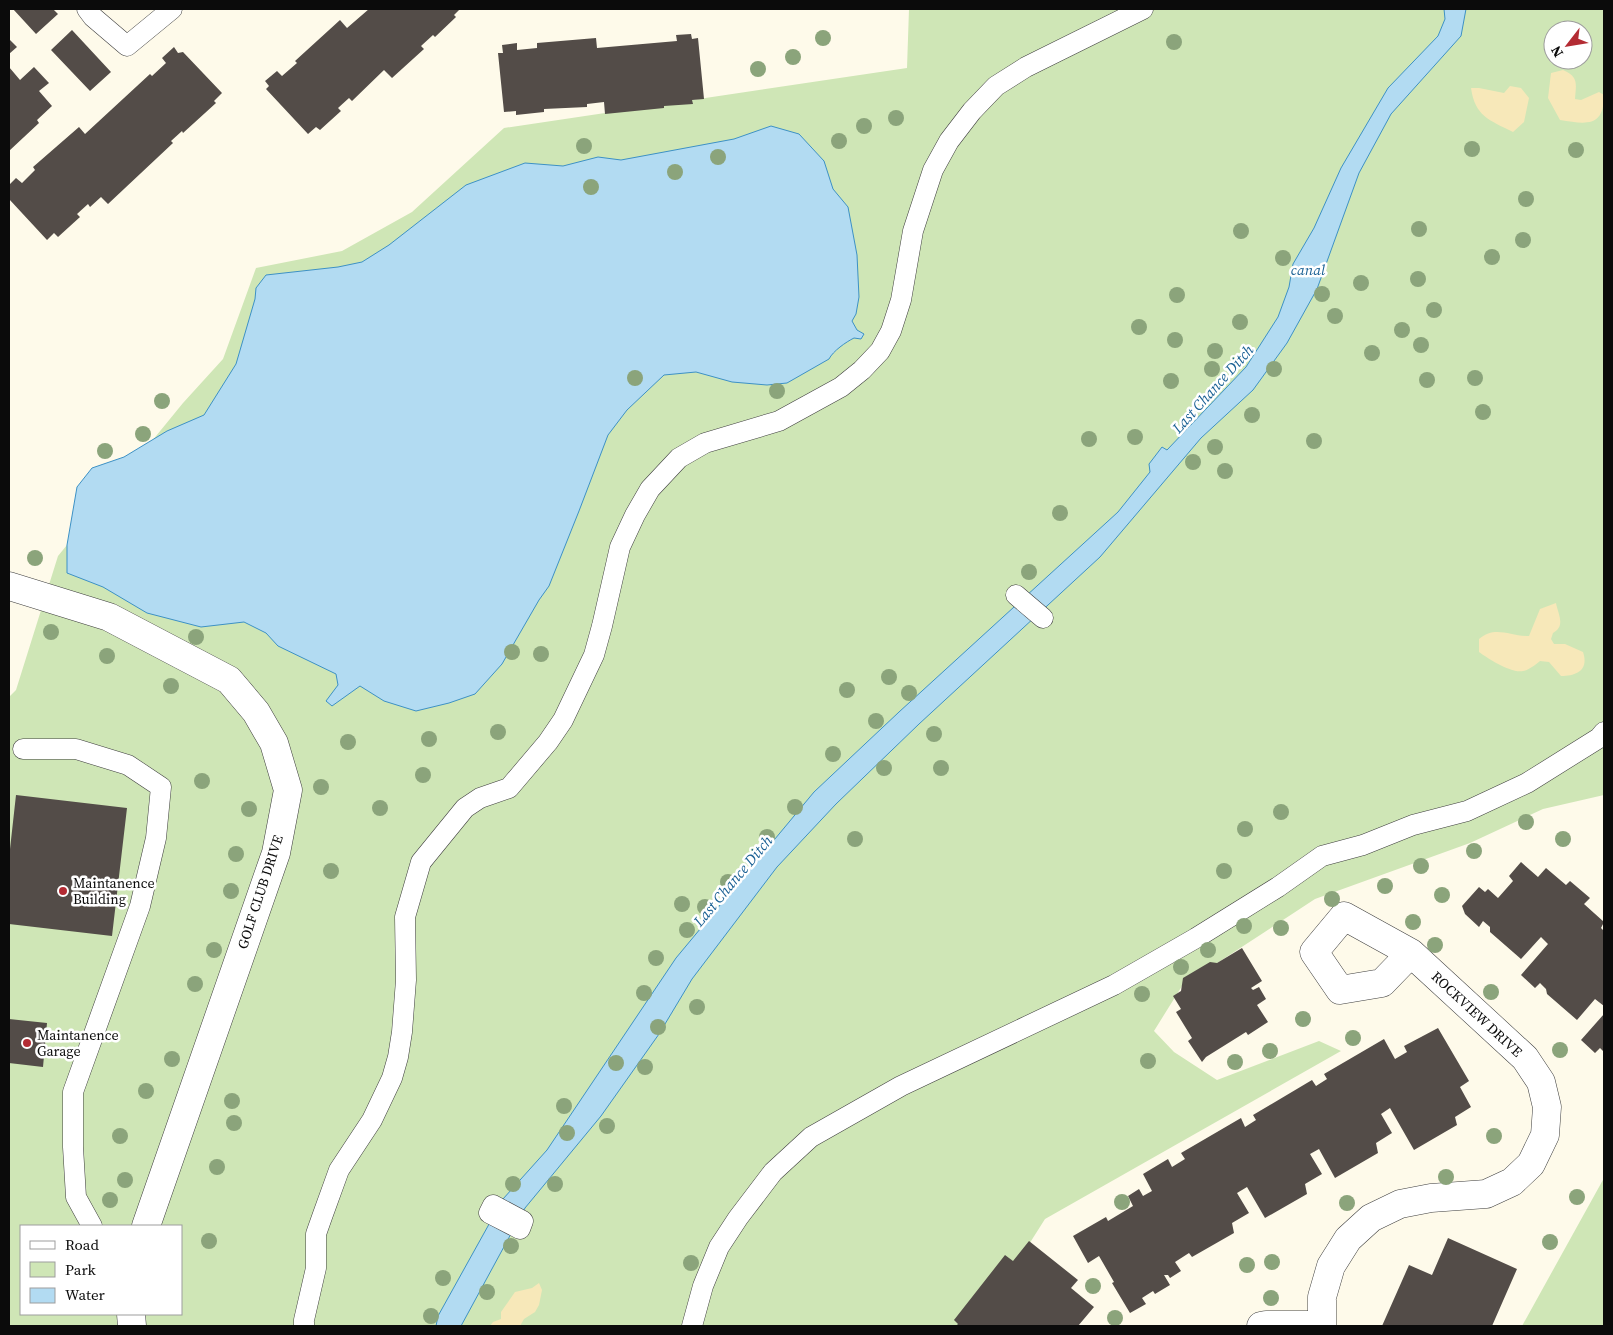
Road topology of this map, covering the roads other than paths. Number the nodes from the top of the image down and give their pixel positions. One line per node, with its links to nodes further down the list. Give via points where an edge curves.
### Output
1 (87, 9): 2 (lane, via 126,46)
2 (172, 9)
3 (1142, 9): 12 (lane, via 1050,54 996,86 954,134 933,170 912,231 901,300 891,331 880,351 862,370 841,387 779,421 705,443 679,458 650,489 620,546 594,655 563,720 509,788 480,798 465,808 421,862 405,916 406,980 398,1058 372,1120 339,1170 316,1234 316,1268)
4 (9, 586): 11 (street, GOLF CLUB DRIVE, via 109,618 229,680 256,712 274,743 288,790 276,853)
5 (1016, 595): 6 (lane)
6 (1042, 618)
7 (1604, 732): 13 (lane, via 1527,783 1467,811 1413,825 1363,845 1322,856 1196,938 1114,985 901,1086 811,1137 773,1172 719,1247 703,1286)
8 (23, 749): 10 (lane, via 76,749 128,765 161,787 156,838 140,906 73,1092 76,1197)
9 (1411, 954): 15 (street, ROCKVIEW DRIVE, via 1525,1058 1541,1082 1547,1107 1545,1135 1531,1164 1512,1182 1486,1194 1400,1204 1371,1218 1348,1239 1331,1266 1322,1297)
10 (91, 1225)
11 (146, 1225)
12 (304, 1326)
13 (692, 1326)
14 (1261, 1326): 15 (street)
15 (1322, 1326)

